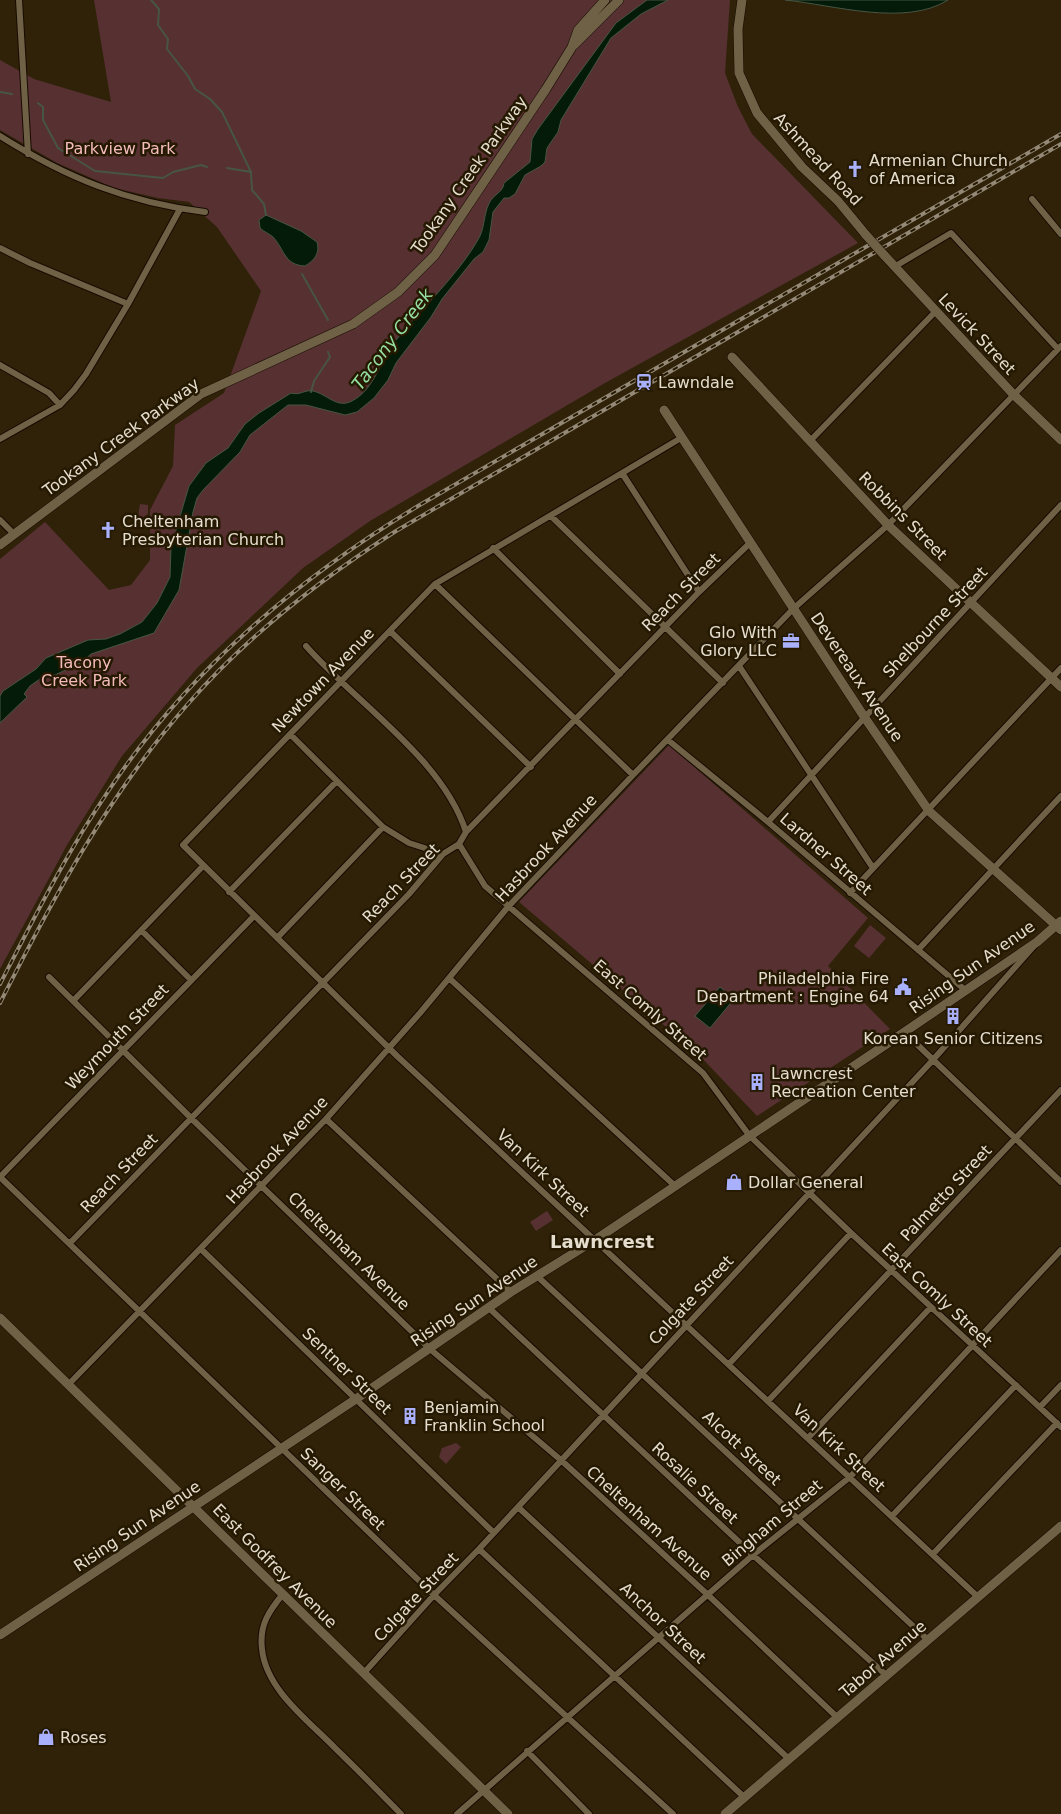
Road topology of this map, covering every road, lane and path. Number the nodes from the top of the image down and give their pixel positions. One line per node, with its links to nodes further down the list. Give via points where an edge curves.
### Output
1 (20, 0): 7 (street)
2 (605, 0): 5 (street, Tookany Creek Parkway, via 578,30)
3 (618, 0): 5 (street)
4 (742, 2): 12 (street, Ashmead Road, bridge, via 738,73 757,113)
5 (572, 47): 32 (street, Tookany Creek Parkway, via 435,255 398,292 353,324 201,394)
6 (0, 136): 7 (street)
7 (28, 154): 9 (street, via 100,189)
8 (1032, 199): 11 (street)
9 (180, 209): 10 (street); 15 (street)
10 (205, 212)
11 (1061, 234)
12 (875, 245): 14 (street, Levick Street, bridge)
13 (0, 248): 15 (street)
14 (894, 267): 16 (street, Levick Street); 17 (street, via 953,234)
15 (128, 304): 21 (street, via 86,374)
16 (936, 311): 20 (street, Levick Street); 26 (street)
17 (1060, 347): 20 (street, Hasbrook Avenue)
18 (732, 357): 26 (street, Robbins Street)
19 (0, 365): 21 (street, via 49,393)
20 (1013, 394): 25 (street, Levick Street); 31 (street, Hasbrook Avenue)
21 (60, 405): 24 (street)
22 (664, 410): 23 (street, Devereaux Avenue)
23 (681, 438): 27 (street, Newtown Avenue); 33 (street, Devereaux Avenue)
24 (0, 439)
25 (1061, 440)
26 (810, 441): 31 (street, Robbins Street)
27 (622, 473): 29 (street, Newtown Avenue); 37 (street)
28 (1061, 505): 38 (street, Shelbourne Street)
29 (552, 516): 35 (street, Newtown Avenue); 40 (street)
30 (0, 520): 32 (street)
31 (888, 525): 38 (street, Robbins Street); 39 (street, Hasbrook Avenue)
32 (14, 534): 34 (street, Tookany Creek Parkway)
33 (751, 542): 37 (street, Reach Street); 39 (street, Devereaux Avenue)
34 (0, 546)
35 (493, 548): 36 (street, Newtown Avenue); 45 (street)
36 (435, 584): 41 (street, Newtown Avenue); 51 (street)
37 (699, 592): 40 (street, Reach Street)
38 (970, 604): 46 (street, Robbins Street); 50 (street, Shelbourne Street)
39 (793, 609): 43 (street, Hasbrook Avenue); 50 (street, Devereaux Avenue)
40 (666, 626): 45 (street, Reach Street); 48 (street)
41 (390, 631): 47 (street, Newtown Avenue); 54 (street)
42 (306, 646): 47 (street)
43 (740, 666): 48 (street, Hasbrook Avenue); 56 (street)
44 (1061, 668): 46 (street)
45 (620, 674): 51 (street, Reach Street)
46 (1051, 678): 49 (street, Robbins Street); 59 (street)
47 (341, 683): 52 (street, Newtown Avenue); 62 (street, via 431,770 448,791)
48 (723, 683): 53 (street, Hasbrook Avenue)
49 (1061, 687)
50 (865, 718): 56 (street, Shelbourne Street); 59 (street, Devereaux Avenue)
51 (576, 720): 54 (street, Reach Street); 55 (street)
52 (290, 734): 57 (street); 65 (street, Newtown Avenue, via 183,845)
53 (668, 740): 55 (street, Hasbrook Avenue); 60 (street, Lardner Street)
54 (531, 767): 62 (street, Reach Street)
55 (633, 775): 70 (street, Hasbrook Avenue)
56 (811, 776): 60 (street, Shelbourne Street); 66 (street)
57 (338, 781): 61 (street); 68 (street)
58 (1061, 796): 67 (street)
59 (930, 811): 66 (street); 67 (street, Devereaux Avenue)
60 (768, 822): 69 (street, Lardner Street)
61 (384, 827): 64 (street, via 409,843); 74 (street)
62 (466, 832): 63 (street, Reach Street)
63 (459, 844): 64 (street, Reach Street); 70 (street, East Comly Street, via 485,886)
64 (444, 854): 80 (street, Reach Street)
65 (203, 866): 68 (street, Van Kirk Street); 73 (street)
66 (873, 868): 69 (street)
67 (992, 869): 72 (street, Devereaux Avenue); 76 (street)
68 (229, 892): 71 (street, Van Kirk Street)
69 (850, 893): 76 (street, Lardner Street)
70 (508, 908): 78 (street, Hasbrook Avenue); 90 (street, East Comly Street, via 703,1073)
71 (254, 916): 74 (street, Van Kirk Street); 79 (street, Weymouth Street)
72 (1059, 925): 75 (street, Rising Sun Avenue)
73 (142, 931): 79 (street); 82 (street)
74 (277, 938): 80 (street, Van Kirk Street)
75 (1037, 942): 81 (street, Rising Sun Avenue); 86 (street, Colgate Street)
76 (918, 950): 81 (street, Lardner Street)
77 (49, 977): 82 (street, Cheltenham Avenue)
78 (450, 978): 84 (street, Hasbrook Avenue); 94 (street)
79 (191, 980): 85 (street, Weymouth Street)
80 (323, 983): 84 (street, Van Kirk Street); 88 (street, Reach Street)
81 (964, 989): 83 (street, Rising Sun Avenue)
82 (73, 1001): 85 (street, Cheltenham Avenue)
83 (904, 1032): 86 (street); 90 (street, Rising Sun Avenue)
84 (389, 1048): 89 (street, Hasbrook Avenue); 98 (street, Van Kirk Street)
85 (122, 1051): 88 (street, Cheltenham Avenue); 92 (street, Weymouth Street)
86 (932, 1061): 91 (street); 96 (street, Colgate Street)
87 (1061, 1090): 91 (street, Palmetto Street)
88 (192, 1119): 95 (street, Cheltenham Avenue); 99 (street, Reach Street)
89 (326, 1119): 95 (street, Hasbrook Avenue); 104 (street)
90 (749, 1135): 94 (street, Rising Sun Avenue); 96 (street, East Comly Street)
91 (1015, 1140): 93 (street); 102 (street, Palmetto Street)
92 (0, 1177): 99 (street, Sanger Street)
93 (1061, 1182)
94 (674, 1185): 98 (street, Rising Sun Avenue)
95 (262, 1187): 100 (street, Hasbrook Avenue); 111 (street, Cheltenham Avenue)
96 (808, 1194): 97 (street, East Comly Street); 109 (street, Colgate Street)
97 (851, 1233): 102 (street, East Comly Street); 112 (street)
98 (595, 1240): 103 (street, Rising Sun Avenue); 109 (street, Van Kirk Street)
99 (70, 1243): 107 (street, Sanger Street)
100 (202, 1250): 107 (street, Hasbrook Avenue); 117 (street, Sentner Street)
101 (1061, 1250): 110 (street, Bingham Street)
102 (891, 1271): 105 (street, East Comly Street); 118 (street, Palmetto Street)
103 (537, 1276): 104 (street, Rising Sun Avenue); 113 (street, Alcott Street)
104 (511, 1292): 106 (street, Rising Sun Avenue)
105 (931, 1307): 110 (street, East Comly Street); 122 (street)
106 (488, 1308): 111 (street, Rising Sun Avenue); 120 (street, Rosalie Street)
107 (140, 1313): 114 (street, Hasbrook Avenue); 123 (street, Sanger Street)
108 (0, 1318): 114 (street, East Godfrey Avenue)
109 (686, 1325): 112 (street, Van Kirk Street); 113 (street, Colgate Street)
110 (973, 1346): 115 (street, East Comly Street); 125 (street, Bingham Street)
111 (430, 1349): 117 (street, Rising Sun Avenue); 124 (street, Cheltenham Avenue)
112 (728, 1364): 118 (street, Van Kirk Street)
113 (642, 1373): 120 (street, Colgate Street); 129 (street, Alcott Street)
114 (68, 1385): 126 (street, East Godfrey Avenue)
115 (1016, 1385): 119 (street, East Comly Street); 128 (street)
116 (1061, 1385): 119 (street)
117 (356, 1399): 123 (street, Rising Sun Avenue); 131 (street, Sentner Street)
118 (768, 1401): 122 (street, Van Kirk Street)
119 (1040, 1407): 121 (street, East Comly Street)
120 (604, 1416): 124 (street, Colgate Street); 134 (street, Rosalie Street)
121 (1059, 1425): 133 (street)
122 (808, 1438): 125 (street, Van Kirk Street)
123 (280, 1448): 126 (street, Rising Sun Avenue); 136 (street, Sanger Street)
124 (562, 1461): 127 (street, Colgate Street); 137 (street, Cheltenham Avenue)
125 (850, 1477): 128 (street, Van Kirk Street); 129 (street, Bingham Street)
126 (193, 1506): 135 (street, East Godfrey Avenue); 139 (street, Rising Sun Avenue)
127 (518, 1507): 131 (street, Colgate Street); 140 (street, Anchor Street)
128 (892, 1516): 133 (street, Van Kirk Street)
129 (798, 1519): 134 (street, Bingham Street); 141 (street, Alcott Street)
130 (1061, 1526): 138 (street, Tabor Avenue)
131 (494, 1533): 132 (street, Colgate Street)
132 (479, 1549): 136 (street, Colgate Street); 144 (street)
133 (933, 1554): 138 (street, Van Kirk Street)
134 (752, 1555): 137 (street, Bingham Street); 143 (street, Rosalie Street)
135 (283, 1594): 142 (street, East Godfrey Avenue); 151 (street, via 266,1614 262,1628 266,1668 285,1697)
136 (434, 1595): 142 (street, Colgate Street); 145 (street, Sanger Street)
137 (708, 1595): 140 (street, Bingham Street); 146 (street, Cheltenham Avenue)
138 (978, 1597): 141 (street, Tabor Avenue)
139 (0, 1635)
140 (659, 1638): 144 (street, Bingham Street); 148 (street, Anchor Street)
141 (928, 1640): 143 (street, Tabor Avenue)
142 (363, 1674): 149 (street, East Godfrey Avenue)
143 (886, 1675): 146 (street, Tabor Avenue)
144 (614, 1677): 145 (street, Bingham Street); 150 (street)
145 (568, 1717): 147 (street, Bingham Street); 155 (street, Sanger Street)
146 (838, 1718): 148 (street, Tabor Avenue)
147 (527, 1751): 149 (street, Bingham Street); 154 (street)
148 (789, 1759): 150 (street, Tabor Avenue)
149 (483, 1789): 152 (street, Bingham Street); 153 (street, East Godfrey Avenue)
150 (744, 1798): 156 (street, Tabor Avenue)
151 (401, 1814)
152 (456, 1814)
153 (508, 1814)
154 (589, 1814)
155 (673, 1814)
156 (725, 1814)

